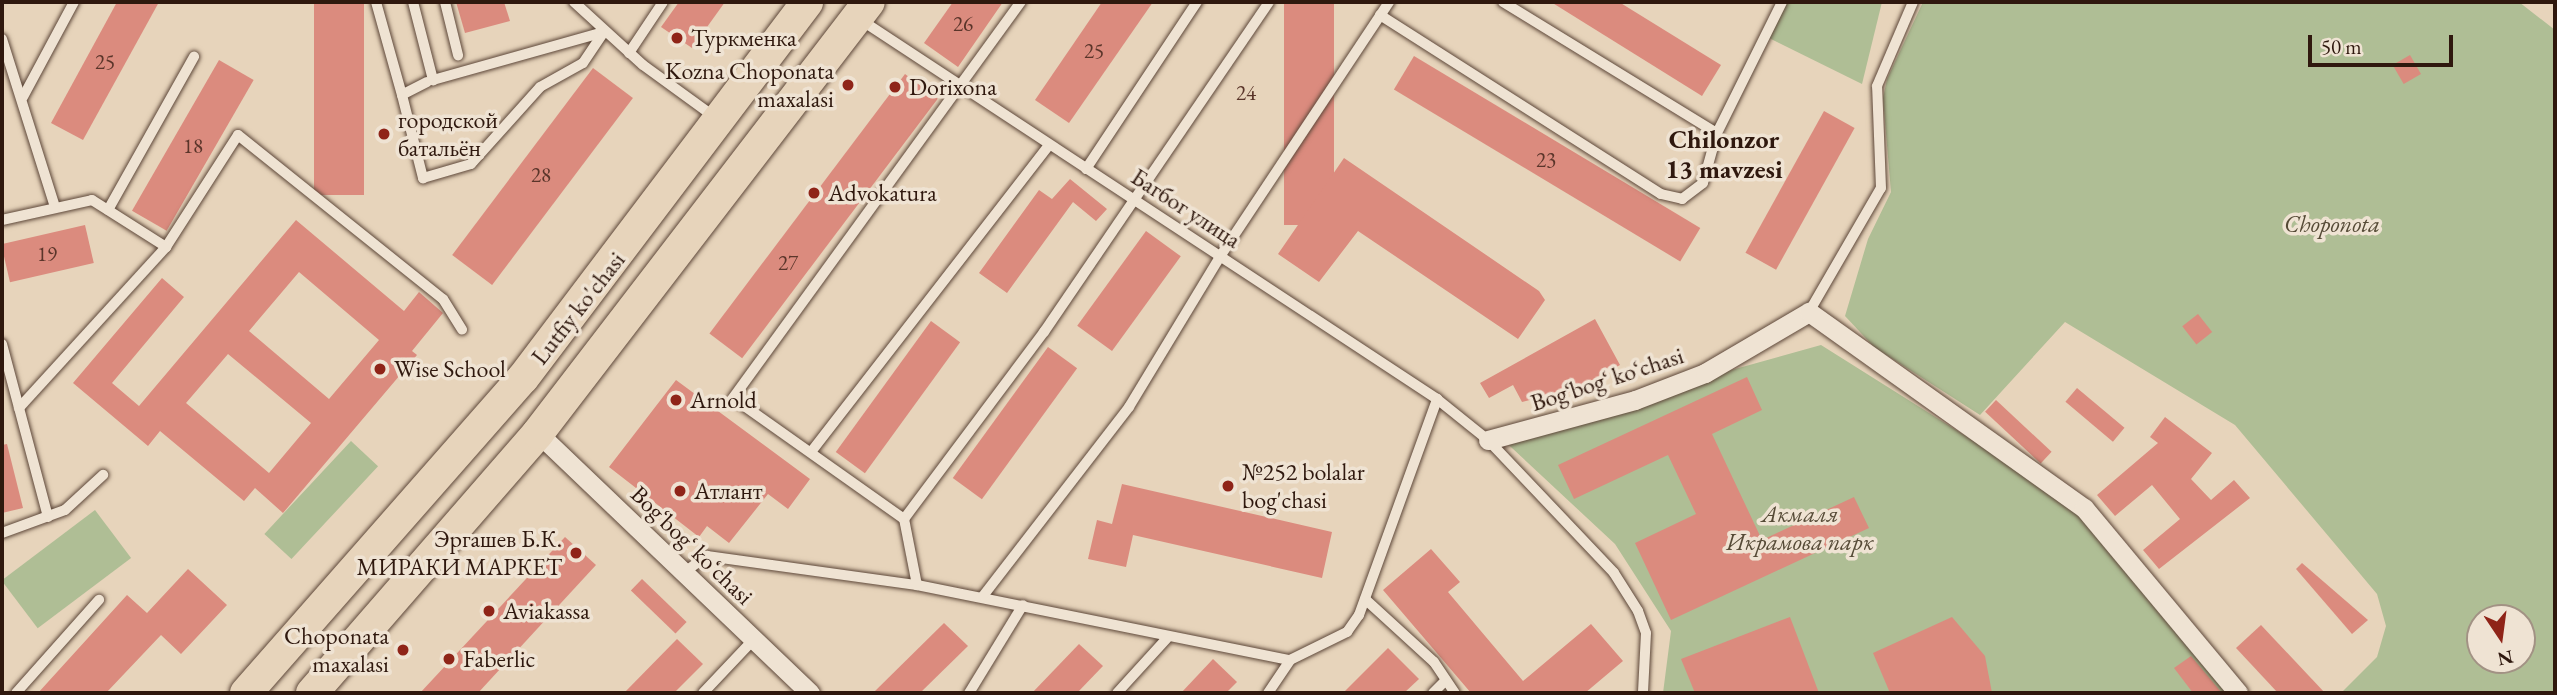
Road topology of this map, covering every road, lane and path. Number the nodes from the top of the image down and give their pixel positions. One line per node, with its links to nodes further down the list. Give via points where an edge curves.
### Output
1 (74, 2): 25 (lane)
2 (376, 2): 24 (lane)
3 (412, 2): 17 (lane, via 433,80)
4 (445, 2): 20 (lane)
5 (574, 2): 17 (lane)
6 (663, 2): 19 (lane)
7 (807, 2): 26 (main road, Lutfiy ko'chasi)
8 (1021, 2): 23 (lane)
9 (1197, 2): 29 (lane)
10 (1269, 2): 30 (lane)
11 (1389, 2): 16 (lane)
12 (1503, 2): 27 (lane)
13 (1782, 2): 27 (lane)
14 (1913, 2): 36 (lane, via 1877,86 1881,188)
15 (863, 10): 23 (lane, Багбог улица); 41 (main road, Lutfiy ko'chasi)
16 (1380, 15): 27 (lane, via 1661,194 1682,199 1703,183); 35 (lane)
17 (604, 32): 19 (lane); 24 (lane, via 583,63 540,87 471,164 423,178)
18 (2, 39): 25 (lane)
19 (629, 53): 26 (lane)
20 (458, 55)
21 (194, 57): 32 (lane)
22 (427, 82): 24 (lane)
23 (962, 86): 28 (lane, Багбог улица); 43 (lane, via 733,398)
24 (402, 95)
25 (23, 97): 31 (lane)
26 (722, 122): 44 (main road, Lutfiy ko'chasi)
27 (1717, 133)
28 (1049, 145): 29 (lane, Багбог улица); 43 (lane)
29 (1086, 169): 30 (lane, Багбог улица)
30 (1135, 200): 35 (lane, Багбог улица); 48 (lane)
31 (55, 207): 32 (lane, via 92,200); 33 (lane)
32 (108, 210): 34 (lane)
33 (2, 220)
34 (166, 247): 37 (lane, via 238,135 443,299); 40 (lane)
35 (1221, 254): 39 (lane, Багбог улица); 52 (lane, via 1129,407)
36 (1809, 312): 42 (street, Bogʻbogʻ koʻchasi, via 1705,373 1635,400); 71 (street, via 2084,508)
37 (462, 330)
38 (2, 344): 40 (lane)
39 (1437, 400): 42 (lane, Багбог улица); 53 (lane)
40 (19, 408): 47 (lane)
41 (538, 433): 46 (main road, Lutfiy ko'chasi); 50 (street, Bogʻbogʻ koʻchasi)
42 (1488, 440): 70 (lane, Багбог улица, via 1614,573 1638,611 1646,633)
43 (811, 452): 48 (lane)
44 (453, 463): 46 (main road); 61 (main road, Lutfiy ko'chasi)
45 (103, 475): 47 (lane, via 65,510)
46 (488, 492): 62 (main road, Lutfiy ko'chasi)
47 (48, 517): 49 (lane)
48 (904, 519): 51 (lane)
49 (2, 533)
50 (686, 571): 51 (lane, via 707,556); 57 (street, Bogʻbogʻ koʻchasi)
51 (917, 585): 52 (lane)
52 (984, 596): 55 (lane)
53 (1365, 599): 58 (lane, via 1348,632); 59 (lane)
54 (99, 600): 60 (lane)
55 (1023, 605): 56 (lane); 65 (lane)
56 (1167, 638): 58 (lane); 66 (lane)
57 (754, 639): 63 (lane); 64 (street, Bogʻbogʻ koʻchasi)
58 (1290, 660): 67 (lane)
59 (1446, 680): 68 (lane); 69 (lane)
60 (16, 693)
61 (246, 693)
62 (312, 693)
63 (703, 693)
64 (810, 693)
65 (969, 693)
66 (1117, 693)
67 (1268, 693)
68 (1433, 693)
69 (1455, 693)
70 (1643, 693)
71 (2238, 693)

